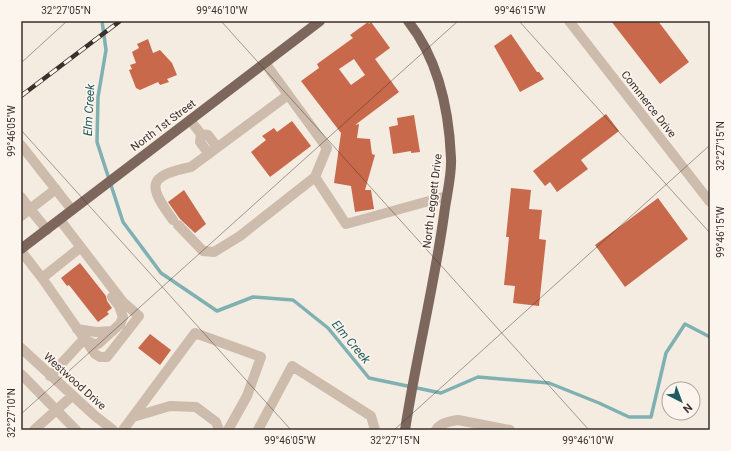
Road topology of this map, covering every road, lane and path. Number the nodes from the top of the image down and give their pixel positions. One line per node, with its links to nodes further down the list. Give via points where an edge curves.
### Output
1 (320, 21): 4 (main road, North 1st Street)
2 (408, 21): 13 (main road, North Leggett Drive, via 419,35 444,97 452,159)
3 (569, 21): 15 (street, Commerce Drive)
4 (265, 63): 5 (street); 6 (main road, North 1st Street)
5 (288, 95): 9 (street); 11 (street, via 327,148)
6 (190, 120): 7 (street); 17 (main road, North 1st Street)
7 (201, 134): 9 (street, via 208,135); 10 (street, via 200,142)
8 (21, 145): 12 (street)
9 (218, 147): 10 (street)
10 (209, 154): 11 (street, via 191,167 173,171 154,184 158,199 175,223 203,251 214,252 240,236)
11 (315, 177): 13 (street, via 346,224)
12 (56, 189): 16 (street); 17 (street)
13 (447, 196): 42 (main road, North Leggett Drive)
14 (21, 197): 16 (street)
15 (710, 202)
16 (30, 209): 18 (street); 20 (street)
17 (72, 210): 19 (main road, North 1st Street)
18 (21, 216)
19 (60, 220): 20 (main road, North 1st Street); 21 (street)
20 (47, 230): 22 (main road, North 1st Street)
21 (81, 247): 23 (street); 24 (street)
22 (21, 250): 24 (street)
23 (90, 258): 26 (street, via 91,268 119,306 123,317); 27 (street, via 123,302 139,316 107,357 95,354)
24 (42, 278): 25 (street)
25 (77, 329): 26 (street); 27 (street)
26 (113, 331): 27 (street, via 98,344)
27 (84, 339): 30 (street)
28 (21, 348): 30 (street, Westwood Drive)
29 (21, 374): 32 (street)
30 (50, 376): 31 (street, Westwood Drive)
31 (72, 396): 32 (street); 36 (street, Westwood Drive)
32 (57, 409): 34 (street); 35 (street)
33 (133, 417): 37 (street); 38 (street, via 170,406 196,406 216,422); 39 (street, via 195,333 261,357 247,396)
34 (34, 430)
35 (75, 430)
36 (113, 430)
37 (123, 430)
38 (219, 430)
39 (228, 430)
40 (258, 430): 41 (street, via 292,366 371,416)
41 (375, 430)
42 (405, 430)
43 (436, 430): 44 (street, via 449,421 458,420)
44 (510, 430)

